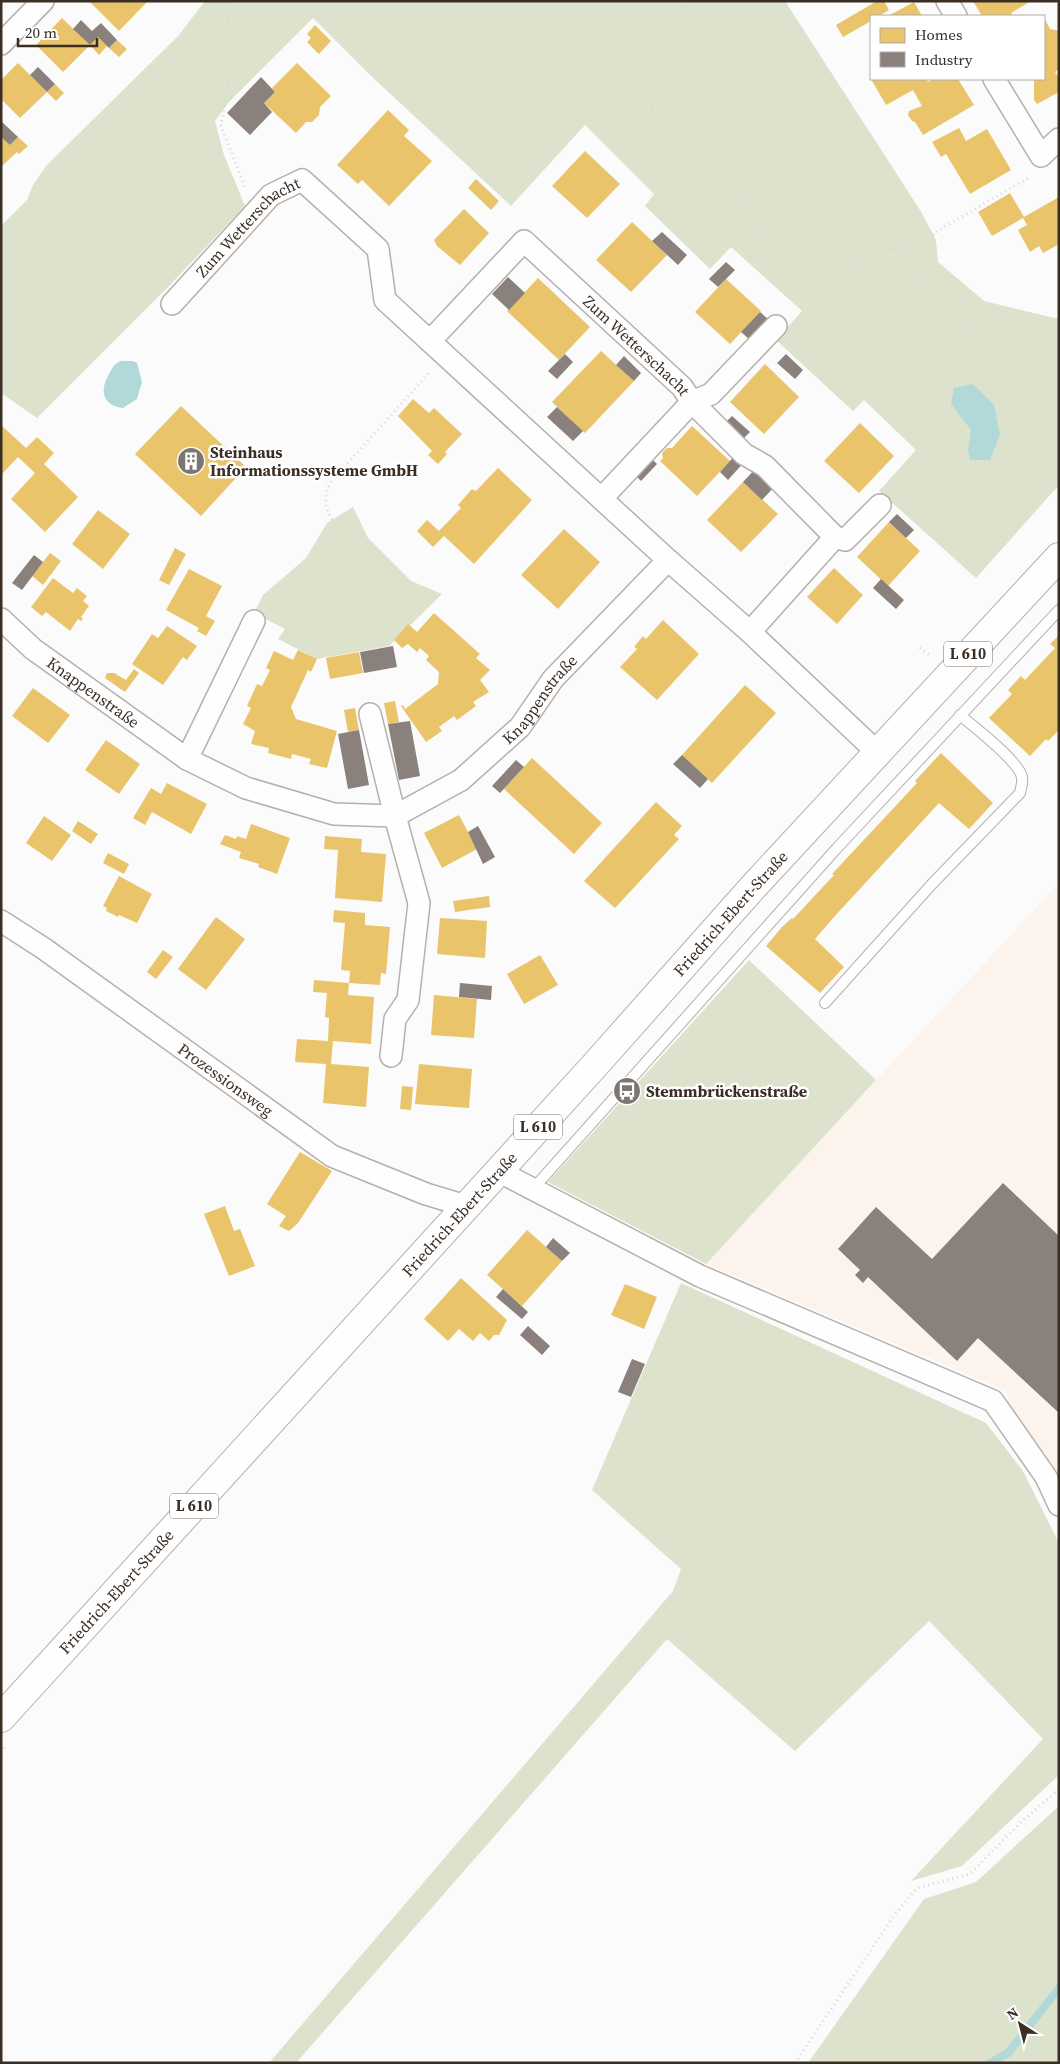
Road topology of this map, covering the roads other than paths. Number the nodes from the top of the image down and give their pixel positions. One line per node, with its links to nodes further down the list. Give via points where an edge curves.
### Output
1 (43, 1): 4 (street)
2 (947, 1): 3 (street)
3 (955, 15)
4 (1, 44)
5 (995, 80): 6 (street, via 1041,156)
6 (1059, 139)
7 (172, 304): 9 (street, Zum Wetterschacht, via 272,195 302,180 378,249 385,300)
8 (776, 326): 10 (street, Zum Wetterschacht, via 711,394)
9 (430, 341): 10 (street, Zum Wetterschacht, via 524,241 682,387); 11 (street, Zum Wetterschacht)
10 (692, 402): 11 (street, Zum Wetterschacht); 13 (street, Zum Wetterschacht, via 744,454 765,466)
11 (602, 498): 15 (street, Zum Wetterschacht)
12 (880, 505): 13 (street, via 845,540)
13 (834, 537): 19 (street)
14 (1059, 556): 22 (main road, Friedrich-Ebert-Straße / L 610)
15 (668, 560): 19 (street, Zum Wetterschacht); 24 (street, Knappenstraße, via 553,679 520,727 461,780)
16 (1059, 610): 21 (lane)
17 (1, 619): 23 (street, Knappenstraße, via 33,649)
18 (254, 621): 23 (street)
19 (750, 632): 22 (street, Zum Wetterschacht)
20 (370, 714): 24 (street)
21 (960, 715): 26 (lane, via 1014,765 1022,777 1020,793 932,884); 29 (lane)
22 (878, 753): 28 (main road, Friedrich-Ebert-Straße / L 610)
23 (187, 759): 24 (street, Knappenstraße, via 246,788 334,814)
24 (395, 816): 27 (street, via 419,904 408,1000 395,1019)
25 (1, 921): 30 (street, Prozessionsweg, via 332,1156 426,1194)
26 (825, 1004)
27 (391, 1056)
28 (498, 1171): 29 (street); 30 (main road, Friedrich-Ebert-Straße / L 610)
29 (532, 1190): 31 (street, via 700,1276 993,1401 1046,1477)
30 (466, 1206): 32 (main road, Friedrich-Ebert-Straße / L 610)
31 (1059, 1505)
32 (1, 1718)

